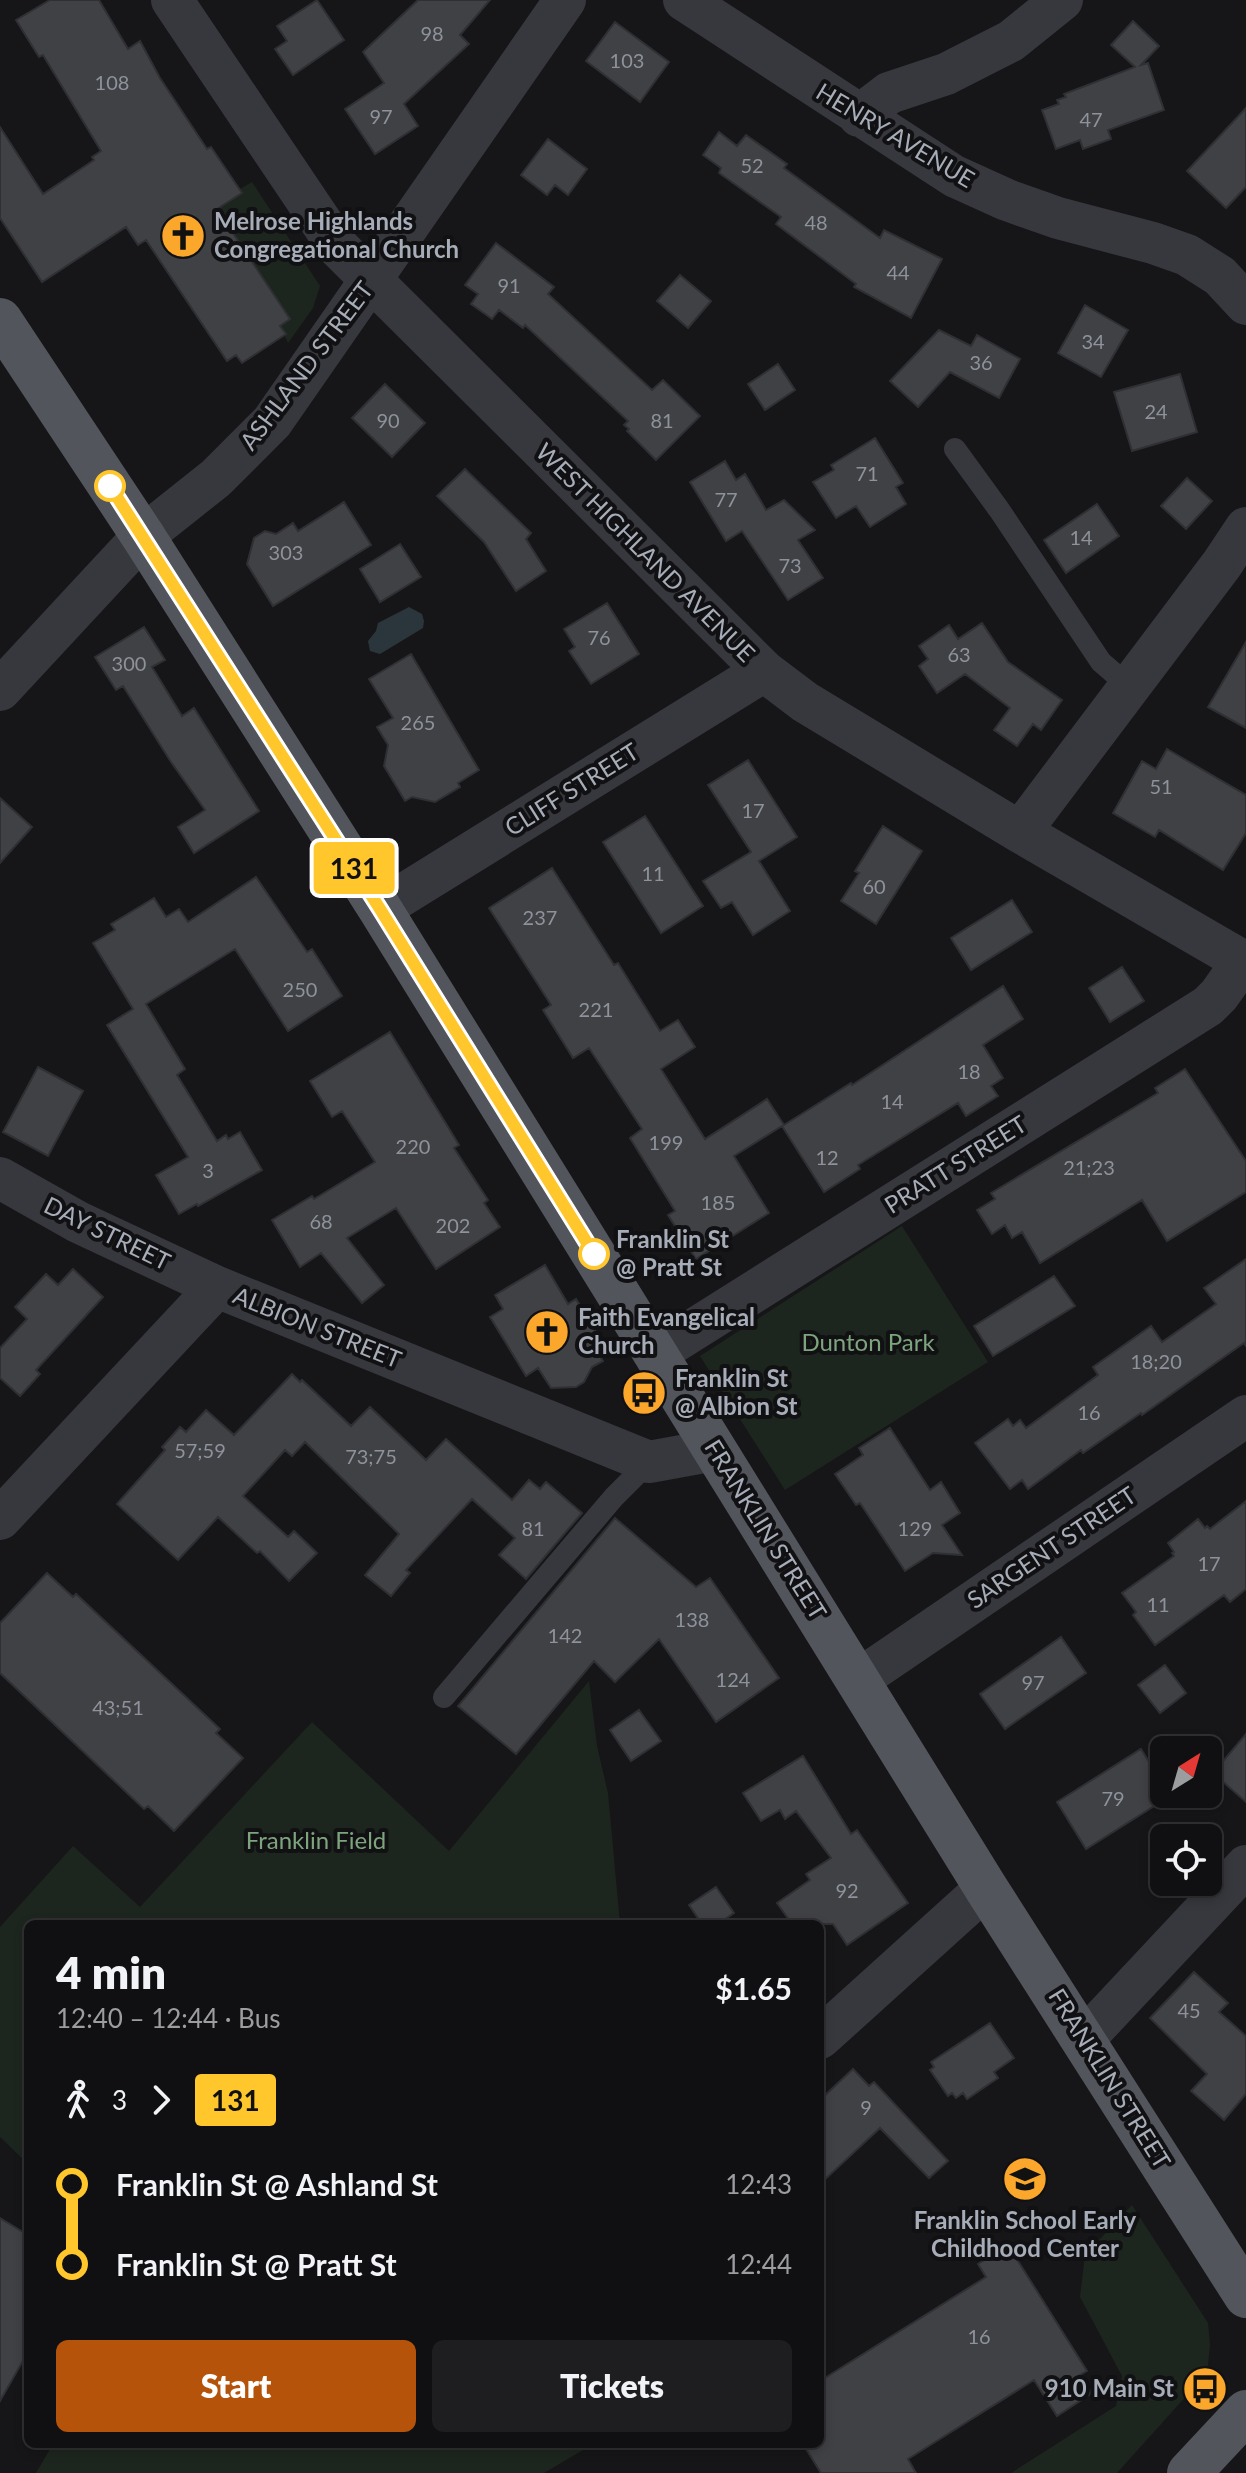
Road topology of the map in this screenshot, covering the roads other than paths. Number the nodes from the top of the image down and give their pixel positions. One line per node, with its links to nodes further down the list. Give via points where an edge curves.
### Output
1 (172, 0): 6 (street, WEST HIGHLAND AVENUE, via 332,239)
2 (565, 0): 6 (street, ASHLAND STREET)
3 (684, 0): 5 (street, HENRY AVENUE)
4 (1062, 0): 5 (street, via 1011,41 946,74 889,93)
5 (859, 116): 7 (street, HENRY AVENUE, via 954,176 1007,200 1187,255 1220,276)
6 (372, 280): 11 (street, ASHLAND STREET, via 256,440); 13 (street, WEST HIGHLAND AVENUE)
7 (1246, 304)
8 (0, 320): 11 (main road, FRANKLIN STREET)
9 (955, 449): 14 (lane, via 1101,662)
10 (1246, 528): 12 (street)
11 (143, 536): 15 (street, ASHLAND STREET); 17 (main road, FRANKLIN STREET)
12 (1234, 567): 14 (street)
13 (764, 671): 16 (street, WEST HIGHLAND AVENUE, via 805,702); 17 (street, CLIFF STREET)
14 (1130, 687): 16 (street)
15 (0, 690)
16 (1020, 832): 18 (street, WEST HIGHLAND AVENUE)
17 (380, 909): 21 (main road, FRANKLIN STREET)
18 (1244, 962): 21 (street, PRATT STREET, via 1208,1006)
19 (0, 1178): 20 (street, DAY STREET, via 78,1222)
20 (217, 1287): 24 (street, ALBION STREET); 25 (street, ALBION STREET)
21 (655, 1354): 23 (main road, FRANKLIN STREET)
22 (1246, 1416): 26 (street, SARGENT STREET)
23 (715, 1450): 24 (street); 26 (main road, FRANKLIN STREET)
24 (649, 1462): 27 (lane)
25 (0, 1519)
26 (858, 1680): 29 (main road, FRANKLIN STREET)
27 (444, 1697)
28 (1246, 1866): 31 (street)
29 (986, 1888): 30 (street); 31 (main road, FRANKLIN STREET)
30 (824, 2034)
31 (1084, 2039): 32 (main road, FRANKLIN STREET)
32 (1246, 2296)
33 (1246, 2412): 34 (main road)
34 (1189, 2473)

